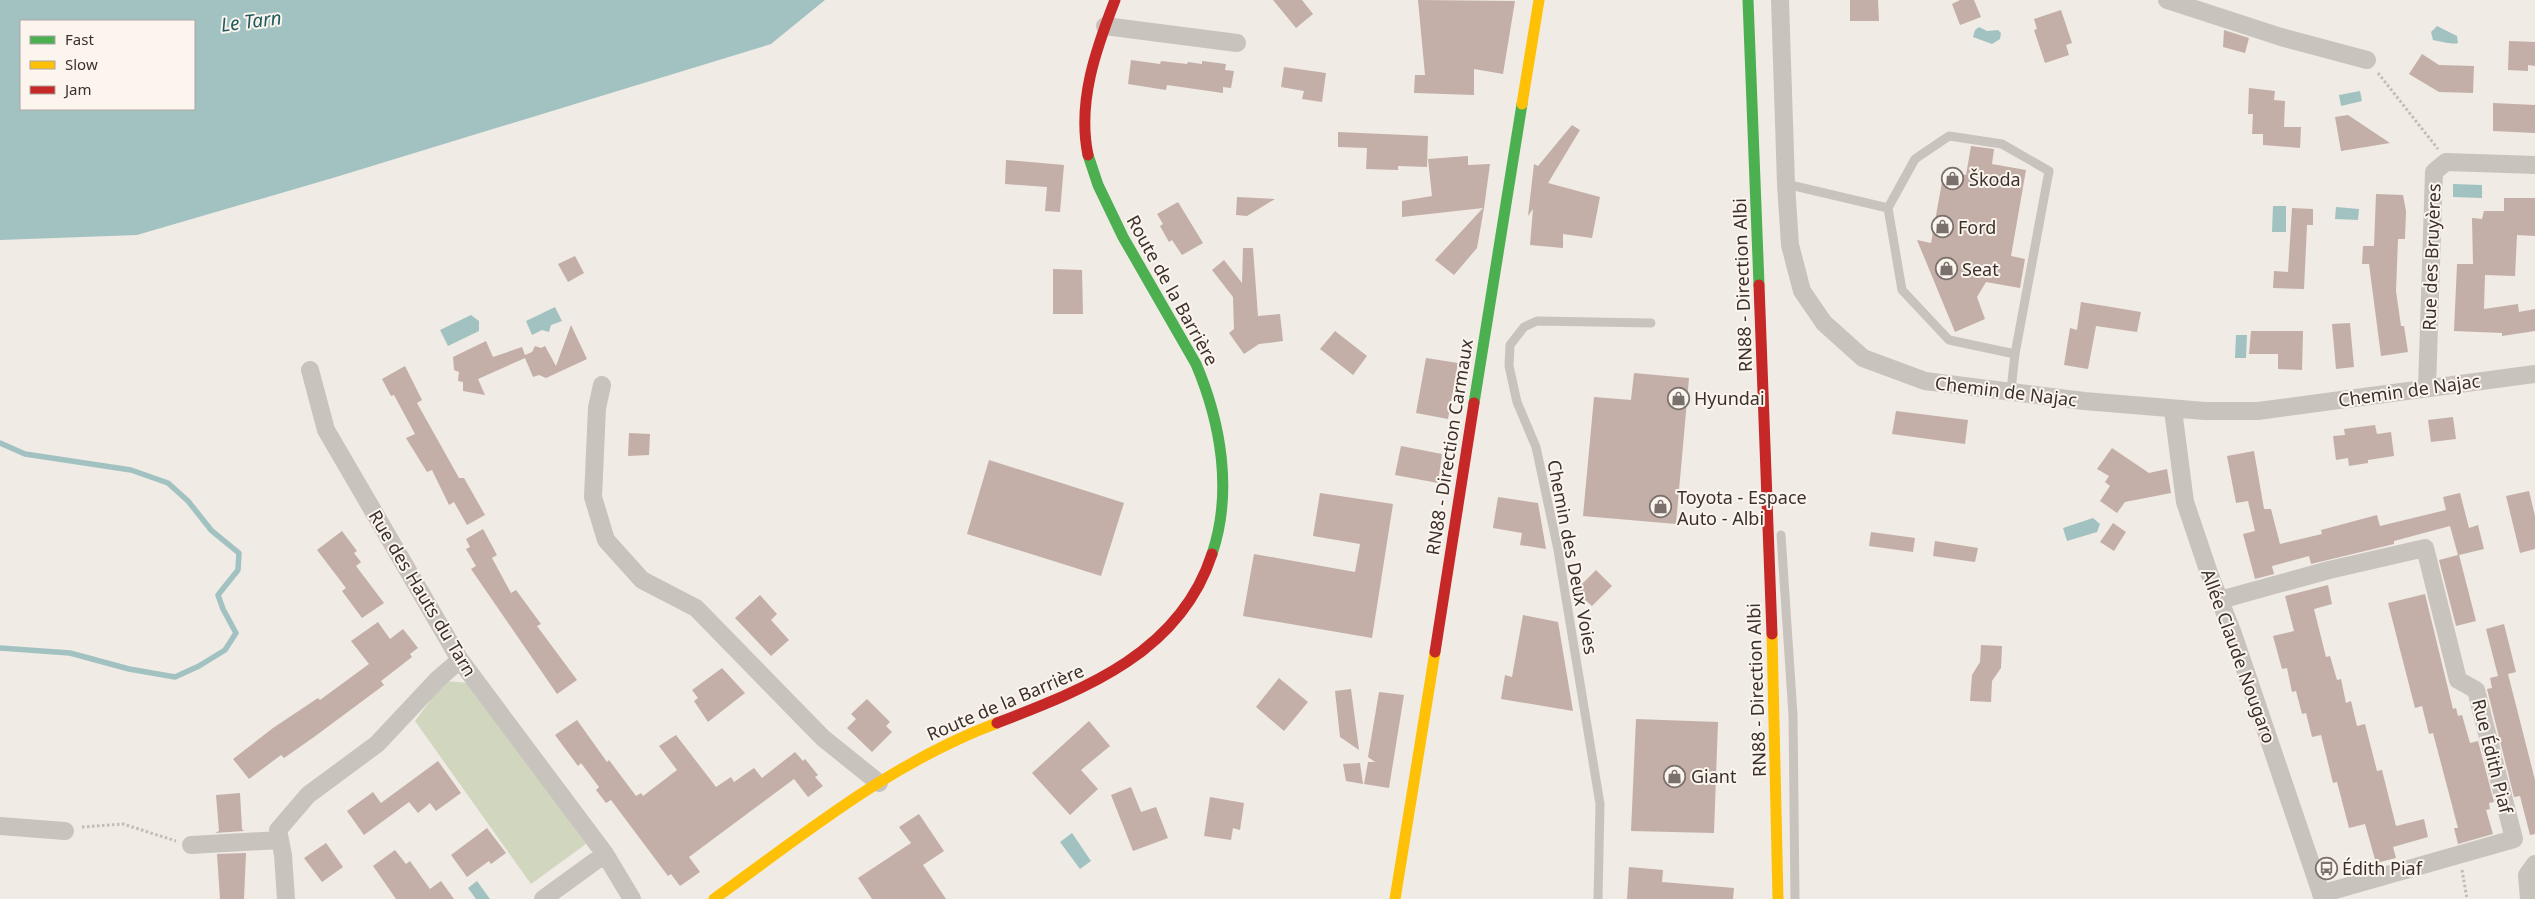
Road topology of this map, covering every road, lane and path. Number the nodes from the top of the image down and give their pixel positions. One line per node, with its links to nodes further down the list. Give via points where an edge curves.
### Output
1 (1116, 0): 6 (main road, Route de la Barrière)
2 (1539, 0): 39 (main road, RN88 - Direction Carmaux)
3 (1748, 0): 13 (main road, RN88 - Direction Albi)
4 (1780, 0): 11 (street, Chemin de Najac)
5 (2167, 0): 8 (street, via 2281,37)
6 (1105, 26): 7 (street); 26 (main road, Route de la Barrière, via 1090,75 1085,124 1088,158 1113,216 1197,367 1217,426 1223,475 1221,521 1210,563 1195,591 1165,631 1122,667 1072,695 945,744)
7 (1237, 43)
8 (2367, 60): 9 (path)
9 (2446, 162): 10 (street, Rue des Bruyères); 19 (street, Rue des Bruyères, via 2434,172 2433,180)
10 (2535, 165)
11 (1786, 184): 12 (lane); 20 (street, Chemin de Najac, via 1790,245 1802,291 1824,323 1864,358 1925,381)
12 (1888, 208): 15 (lane, via 1902,290 1949,340); 15 (lane, via 1915,159 1949,136 2002,144 2049,171)
13 (1760, 311): 22 (lane); 41 (main road, RN88 - Direction Albi, via 1776,733)
14 (1651, 323): 40 (lane, Chemin des Deux Voies, via 1537,321 1524,327 1510,345 1509,366 1515,393 1536,447 1556,536 1600,804)
15 (2015, 354): 20 (lane)
16 (310, 370): 25 (street, Rue des Hauts du Tarn, via 326,430)
17 (2535, 374): 19 (street, Chemin de Najac)
18 (602, 385): 26 (street, via 597,408 593,497 606,540 642,580 696,608 824,738)
19 (2427, 388): 21 (street, Chemin de Najac, via 2258,411)
20 (2011, 390): 21 (street, Chemin de Najac)
21 (2173, 410): 24 (street, Allée Claude Nougaro, via 2185,502)
22 (1777, 484)
23 (1780, 522): 42 (lane, via 1793,715)
24 (2220, 600): 32 (street, Rue Édith Piaf, via 2425,548 2458,680 2476,690 2514,839); 34 (street, Allée Claude Nougaro)
25 (460, 660): 29 (street, via 377,744 308,795 278,830); 31 (street, Rue des Hauts du Tarn)
26 (879, 783): 38 (main road, Route de la Barrière)
27 (0, 826): 28 (street)
28 (65, 830): 30 (path, via 124,824)
29 (280, 840): 30 (street); 35 (street)
30 (191, 845)
31 (605, 854): 36 (street); 37 (street, Rue des Hauts du Tarn)
32 (2457, 855): 34 (street, Rue Édith Piaf); 43 (path)
33 (2535, 864): 44 (street, via 2527,875)
34 (2322, 897)
35 (286, 899)
36 (543, 899)
37 (632, 899)
38 (714, 899)
39 (1394, 899)
40 (1598, 899)
41 (1778, 899)
42 (1795, 899)
43 (2467, 899)
44 (2529, 899)

